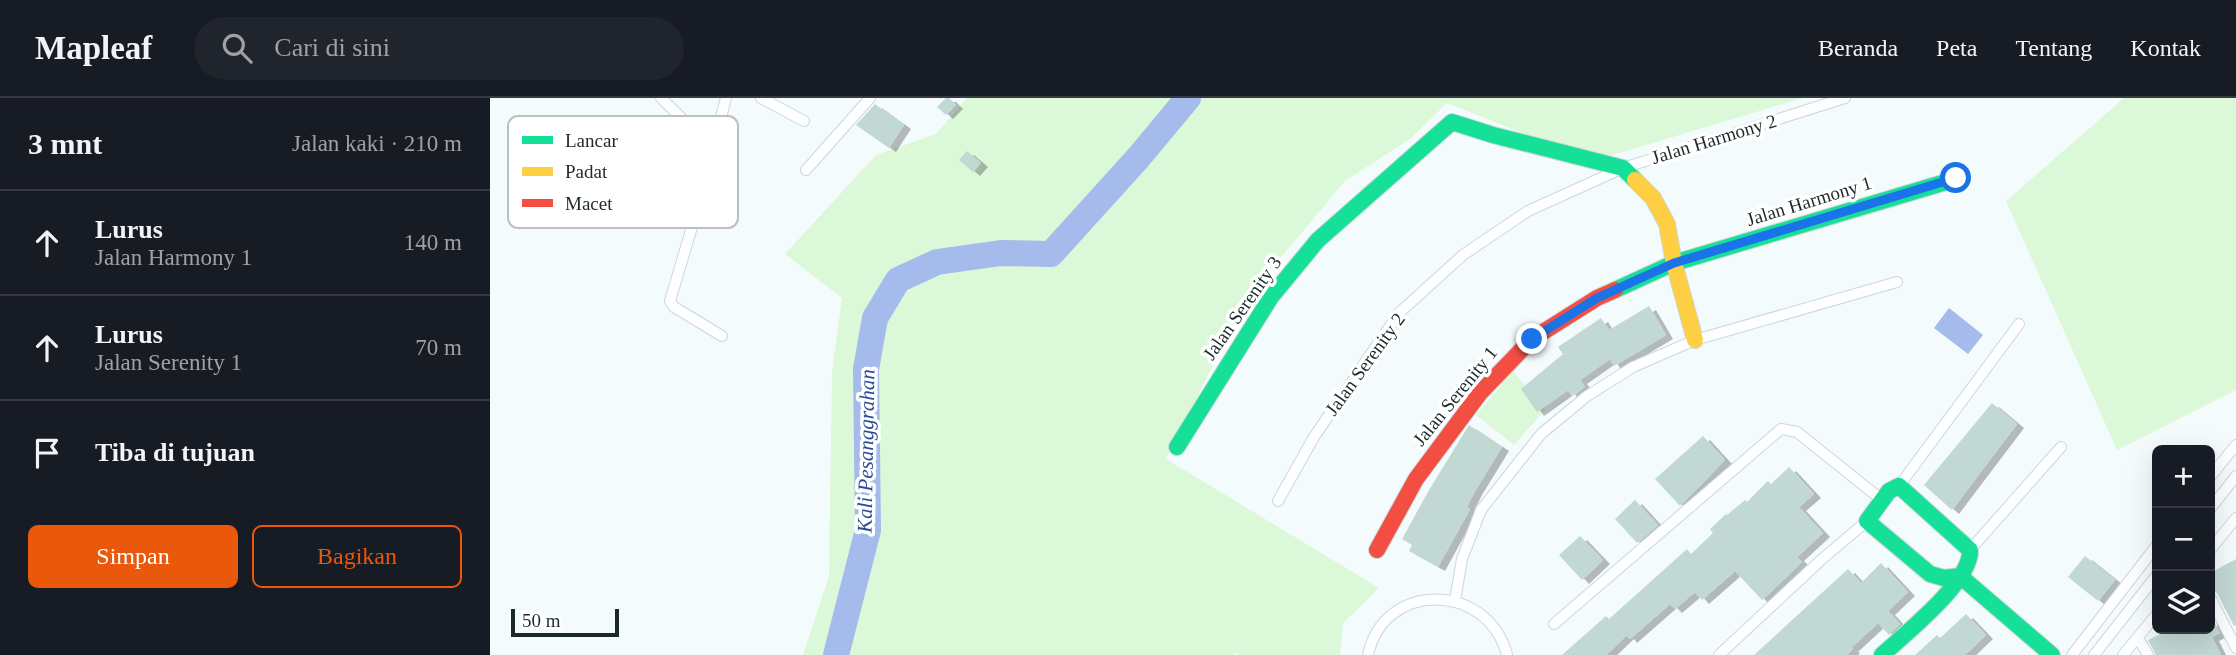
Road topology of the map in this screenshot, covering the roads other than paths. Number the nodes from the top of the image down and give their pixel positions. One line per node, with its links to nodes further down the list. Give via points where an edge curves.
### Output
1 (661, 98): 6 (street)
2 (726, 98): 7 (street)
3 (761, 98): 8 (street)
4 (870, 98): 10 (street)
5 (1845, 98): 9 (street, Jalan Harmony 2)
6 (679, 116)
7 (721, 116)
8 (804, 121)
9 (1623, 168): 13 (street, via 1653,198 1667,223); 19 (street, Jalan Serenity 3, via 1452,122 1310,250 1270,297); 25 (street, Jalan Serenity 2, via 1528,211 1463,255 1399,313 1314,437)
10 (806, 170)
11 (1956, 178): 13 (street, Jalan Harmony 1)
12 (691, 228): 16 (street, via 670,301)
13 (1674, 263): 17 (street); 30 (street, Jalan Serenity 1, via 1597,298 1532,339 1480,393 1416,479)
14 (1897, 282): 17 (street)
15 (2020, 324): 23 (street)
16 (722, 336)
17 (1695, 340): 35 (street, via 1633,367 1587,396 1541,434 1481,510 1462,559)
18 (2236, 445): 21 (street)
19 (1177, 447)
20 (2061, 447): 31 (street)
21 (2215, 471)
22 (2236, 476): 26 (street)
23 (1899, 486): 24 (street); 31 (street)
24 (1882, 500): 28 (street); 38 (street, via 1797,432 1780,429)
25 (1278, 502)
26 (2211, 508)
27 (2236, 519): 29 (street)
28 (1867, 521): 33 (street, via 1930,574); 43 (street)
29 (2215, 544)
30 (1377, 550)
31 (1970, 550): 33 (street, via 1970,563)
32 (2152, 552): 46 (street)
33 (1960, 576): 44 (street); 45 (street)
34 (2152, 581): 47 (street)
35 (1455, 601): 41 (street, via 1437,598 1401,608 1383,624); 42 (street, via 1492,624)
36 (2215, 607): 40 (street)
37 (2152, 620): 39 (street)
38 (1553, 624)
39 (2138, 638): 48 (street); 49 (street)
40 (2236, 648)
41 (1368, 655)
42 (1507, 655)
43 (1719, 655)
44 (1882, 655)
45 (2052, 655)
46 (2073, 655)
47 (2094, 655)
48 (2123, 655)
49 (2148, 655)

